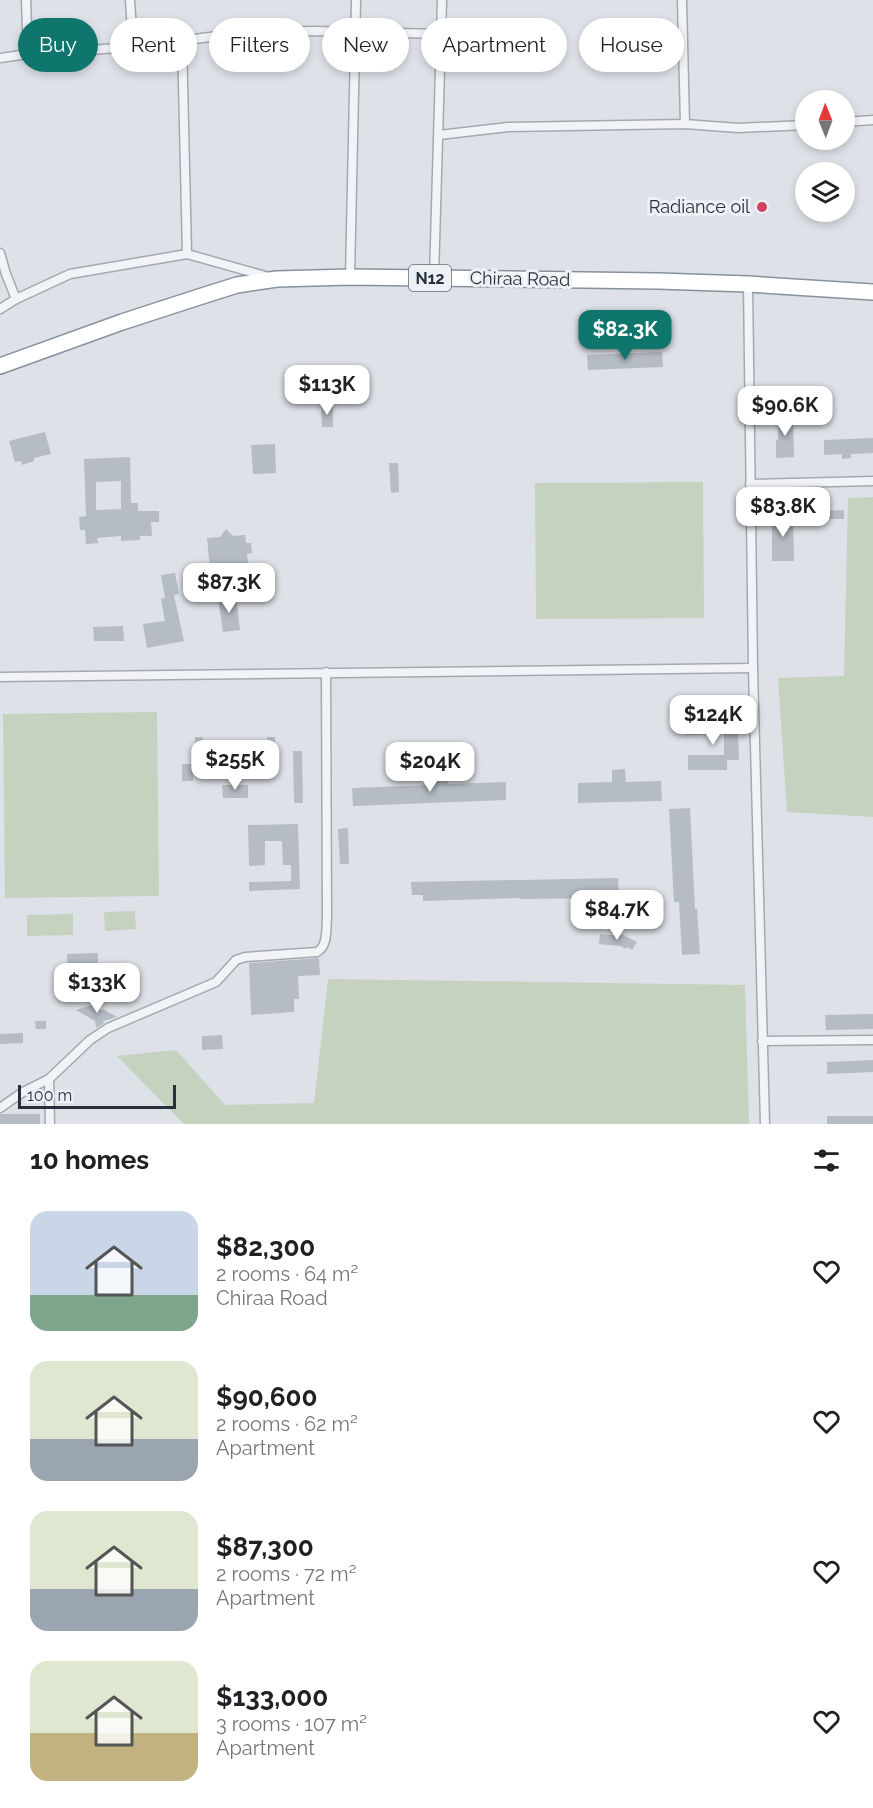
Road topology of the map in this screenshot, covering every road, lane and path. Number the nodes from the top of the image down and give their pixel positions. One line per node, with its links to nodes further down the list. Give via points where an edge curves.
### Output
1 (26, 0): 6 (street)
2 (130, 0): 7 (street)
3 (356, 0): 8 (street)
4 (442, 0): 9 (street)
5 (682, 0): 19 (street)
6 (27, 18)
7 (131, 18)
8 (355, 18)
9 (442, 18)
10 (322, 32): 11 (street, via 248,32)
11 (197, 37)
12 (18, 55): 13 (street)
13 (0, 58)
14 (183, 72): 23 (street)
15 (354, 72): 24 (street)
16 (440, 72): 21 (street)
17 (873, 120): 18 (street)
18 (855, 121)
19 (685, 124): 20 (street, via 738,128); 21 (street, via 508,127)
20 (795, 125)
21 (438, 135): 25 (street)
22 (0, 252): 29 (street)
23 (187, 254): 26 (street); 29 (street, via 70,274)
24 (350, 277): 25 (highway, Chiraa Road / N12); 26 (highway, Chiraa Road / N12)
25 (434, 278): 27 (highway, Chiraa Road / N12)
26 (277, 279): 31 (highway, Chiraa Road / N12, via 237,285 198,297)
27 (748, 284): 28 (highway, Chiraa Road / N12); 33 (street)
28 (873, 292)
29 (16, 299): 30 (street)
30 (0, 309)
31 (0, 366)
32 (873, 481): 33 (street)
33 (750, 484): 34 (street)
34 (753, 668): 35 (street); 38 (street)
35 (326, 672): 36 (street); 39 (street, via 327,917 322,950 236,960 216,982 99,1034)
36 (0, 677)
37 (873, 1040): 38 (street)
38 (762, 1041): 42 (street)
39 (49, 1079): 40 (street); 41 (street)
40 (0, 1108)
41 (50, 1124)
42 (765, 1124)

